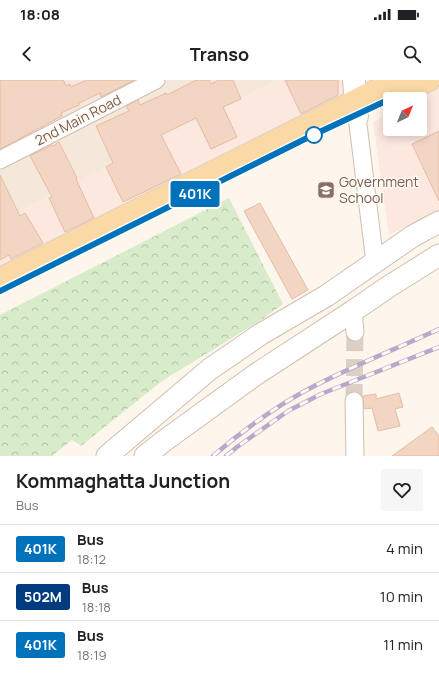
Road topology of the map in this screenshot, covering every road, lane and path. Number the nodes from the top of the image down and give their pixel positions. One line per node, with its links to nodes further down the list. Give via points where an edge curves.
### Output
1 (156, 80): 7 (street, 2nd Main Road)
2 (398, 80): 5 (main road)
3 (429, 80): 4 (main road)
4 (404, 92)
5 (355, 99): 6 (main road); 10 (street); 11 (main road); 12 (main road, via 311,136)
6 (383, 99)
7 (0, 160)
8 (439, 222): 10 (street, via 413,236)
9 (439, 255): 13 (street)
10 (375, 263): 16 (street, via 210,369)
11 (0, 279)
12 (0, 291)
13 (353, 311): 14 (street); 17 (street, via 255,376)
14 (355, 332)
15 (354, 401): 18 (street)
16 (107, 456)
17 (145, 456)
18 (355, 456)

